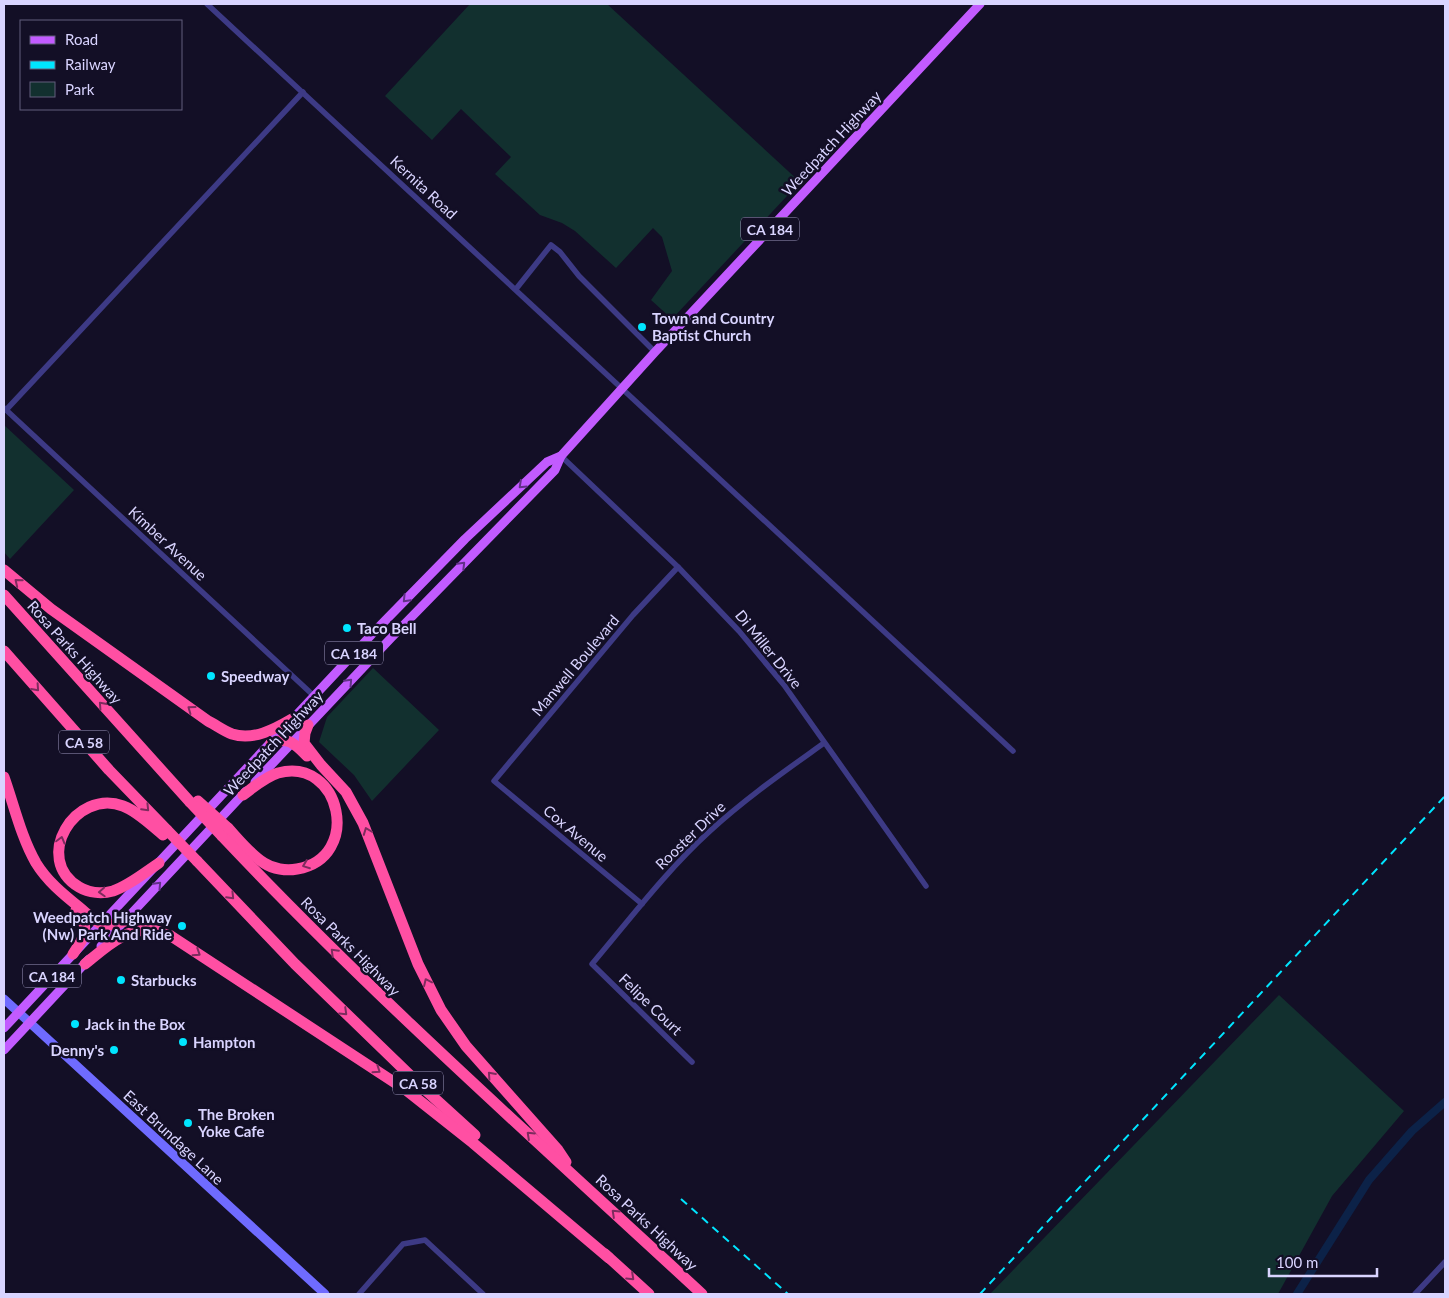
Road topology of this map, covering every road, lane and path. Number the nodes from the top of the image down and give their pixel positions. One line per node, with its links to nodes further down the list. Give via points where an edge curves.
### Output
1 (207, 4): 3 (street, Kernita Road)
2 (980, 4): 5 (main road, Weedpatch Highway / CA 184)
3 (303, 92): 4 (street, Kernita Road); 7 (street)
4 (516, 289): 5 (street, via 551,245); 6 (street, Kernita Road)
5 (655, 352): 6 (main road, Weedpatch Highway / CA 184)
6 (623, 389): 8 (main road, Weedpatch Highway / CA 184); 19 (street, Kernita Road)
7 (5, 409): 13 (street, Kimber Avenue)
8 (561, 456): 9 (street, Di Miller Drive); 13 (main road, Weedpatch Highway / CA 184, one-way to 13, via 547,462 465,539); 15 (main road, Weedpatch Highway / CA 184, one-way to 8, via 531,496 555,470)
9 (678, 567): 18 (street, Di Miller Drive, via 762,658); 22 (street, Manwell Boulevard)
10 (4, 570): 14 (highway, one-way to 10, via 267,732 249,736 233,734 208,721 51,609)
11 (4, 595): 25 (highway, Rosa Parks Highway / CA 58, one-way to 11, bridge, via 135,741)
12 (4, 651): 24 (highway, CA 58, one-way to 24)
13 (314, 696): 14 (main road, Weedpatch Highway / CA 184)
14 (292, 719): 17 (main road, Weedpatch Highway / CA 184)
15 (308, 725): 16 (main road, Weedpatch Highway / CA 184); 20 (highway, via 304,743)
16 (292, 742): 17 (highway); 20 (highway); 23 (main road, Weedpatch Highway / CA 184)
17 (271, 743): 26 (main road, Weedpatch Highway / CA 184)
18 (824, 743): 27 (street, Di Miller Drive); 29 (street, Rooster Drive, via 734,809 686,854)
19 (1013, 751)
20 (321, 765): 41 (highway, one-way to 20, via 558,1150 466,1046 441,1010 418,964 364,822 346,792)
21 (4, 777): 28 (highway, via 37,864)
22 (494, 781): 29 (street, Cox Avenue)
23 (242, 795): 25 (highway, one-way to 25, via 280,773 307,775 324,786 334,800 338,820 335,838 325,854 310,865 292,870 264,863); 30 (main road, Weedpatch Highway / CA 184, one-way to 23)
24 (165, 832): 26 (highway, one-way to 24, via 120,888 94,892 81,888 63,873 59,859 60,844 62,834 72,819 87,808 105,804 130,809); 42 (highway, CA 58, one-way to 42, bridge, via 357,1025)
25 (225, 832): 41 (highway, Rosa Parks Highway / CA 58, one-way to 25, via 321,939)
26 (159, 862): 31 (main road, Weedpatch Highway / CA 184)
27 (926, 886)
28 (71, 902): 31 (highway); 32 (highway, via 86,928)
29 (642, 904): 34 (street, Rooster Drive)
30 (125, 921): 31 (highway, via 112,926); 33 (main road, Weedpatch Highway / CA 184)
31 (101, 924): 32 (main road, Weedpatch Highway / CA 184)
32 (73, 954): 36 (main road, Weedpatch Highway / CA 184)
33 (85, 964): 37 (main road, Weedpatch Highway / CA 184); 42 (highway, one-way to 42, via 119,938 132,933 155,930 171,936 406,1090)
34 (592, 964): 40 (street, Felipe Court)
35 (4, 1000): 36 (main road, East Brundage Lane)
36 (19, 1013): 37 (main road, East Brundage Lane); 38 (main road, Weedpatch Highway / CA 184)
37 (30, 1024): 39 (main road, Weedpatch Highway / CA 184); 44 (main road, East Brundage Lane)
38 (4, 1028)
39 (4, 1050)
40 (692, 1062)
41 (578, 1180): 48 (highway, Rosa Parks Highway / CA 58, one-way to 41)
42 (610, 1258): 47 (highway, CA 58, one-way to 47)
43 (1445, 1262): 49 (street)
44 (325, 1294)
45 (358, 1294): 46 (street, via 403,1244 425,1240)
46 (483, 1294)
47 (649, 1294)
48 (702, 1294)
49 (1415, 1294)

